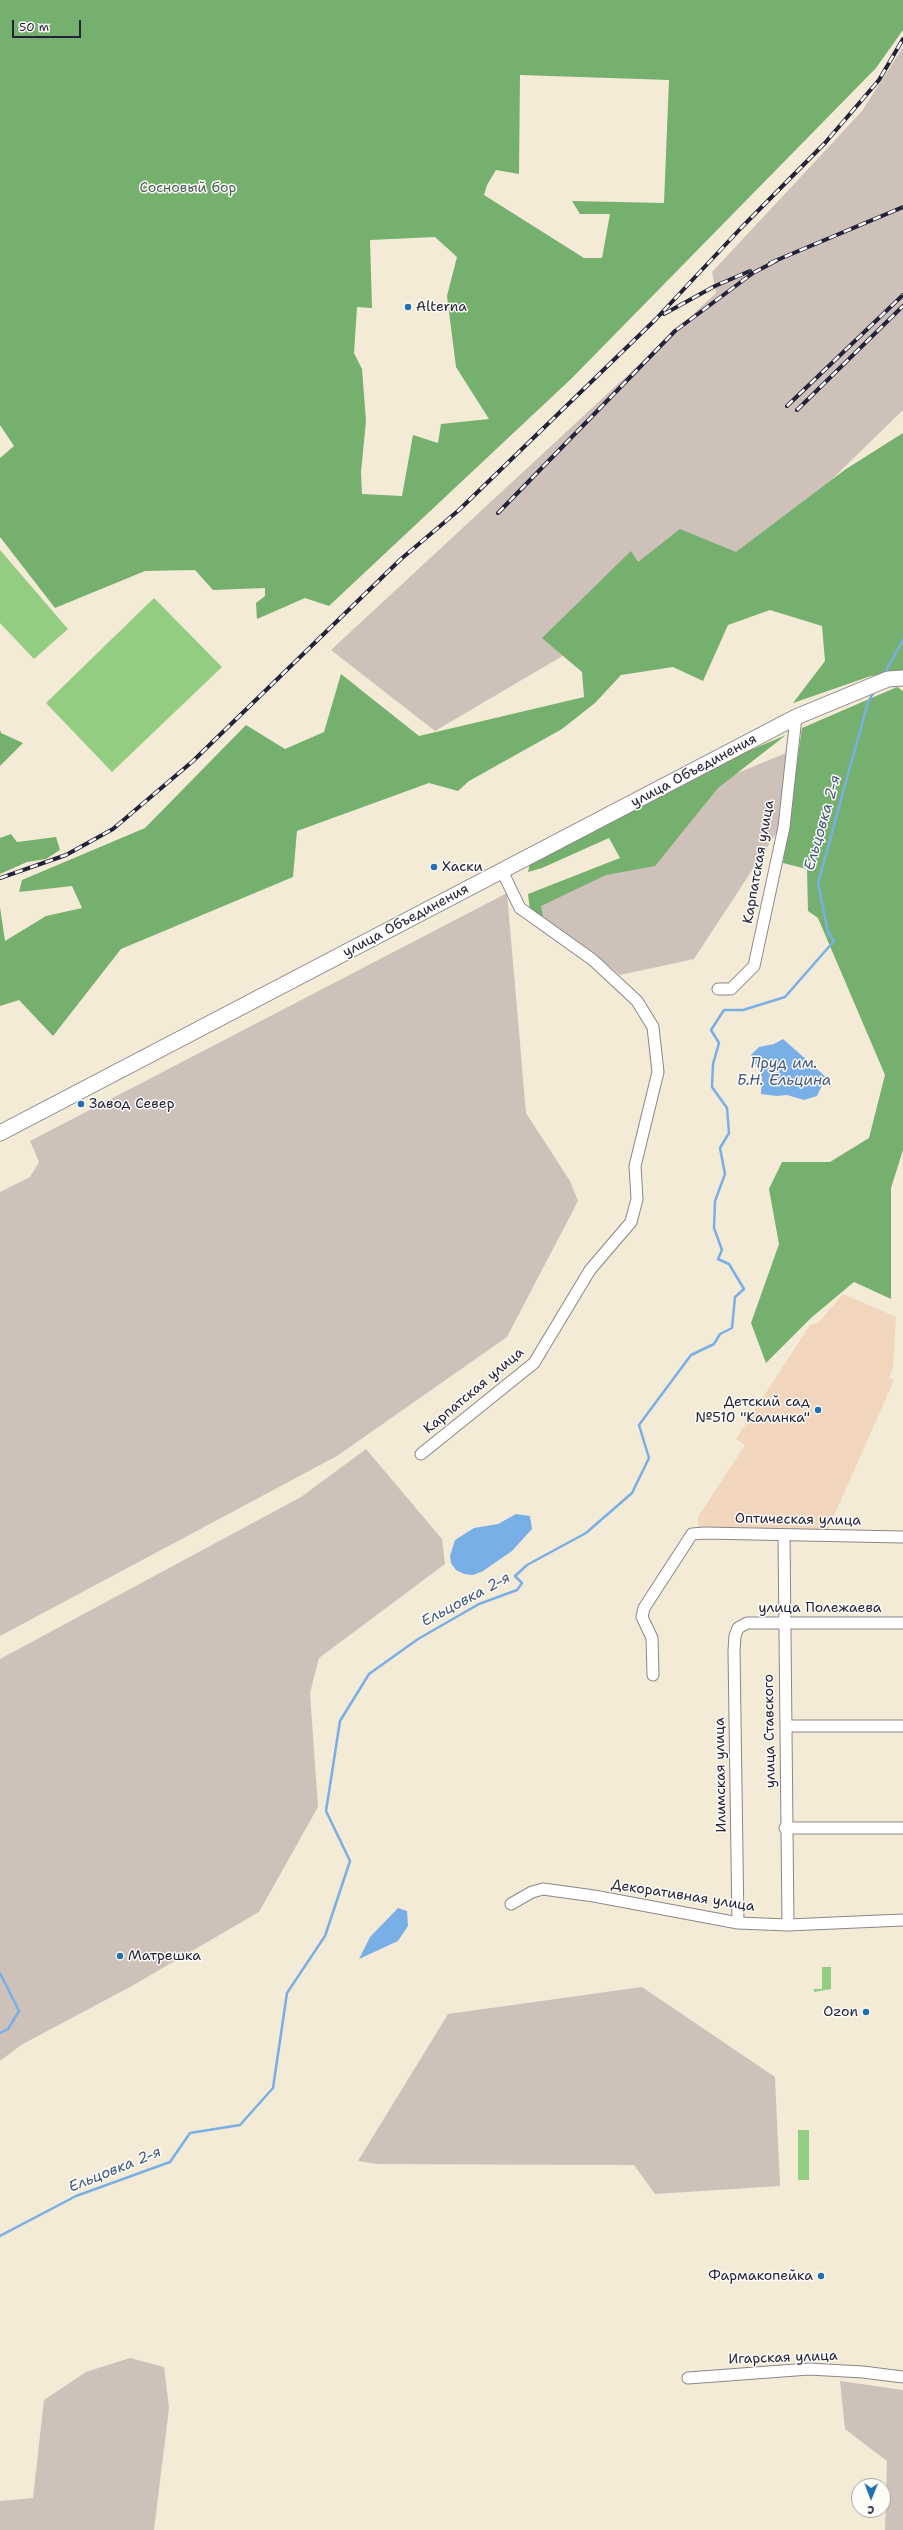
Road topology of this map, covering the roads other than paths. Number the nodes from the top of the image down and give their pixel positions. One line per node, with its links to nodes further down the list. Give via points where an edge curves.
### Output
1 (903, 678): 2 (main road, улица Объединения, via 888,679)
2 (796, 717): 3 (main road, улица Объединения); 4 (street, Карпатская улица, via 784,827 754,966 731,989)
3 (502, 871): 5 (main road, улица Объединения); 6 (street, Карпатская улица, via 520,908 593,960 637,1001 654,1027 658,1072 634,1166 637,1199 631,1222 590,1270 534,1363)
4 (718, 989)
5 (0, 1133)
6 (421, 1454)
7 (784, 1536): 8 (street, Оптическая улица); 9 (street, улица Ставского); 12 (street, Оптическая улица, via 692,1534 644,1608 642,1617 652,1638)
8 (903, 1537)
9 (783, 1623): 10 (street, улица Полежаева); 11 (street, улица Полежаева, via 747,1623); 13 (street, улица Ставского)
10 (903, 1624)
11 (738, 1628): 19 (street, Илимская улица, via 734,1651)
12 (653, 1674)
13 (786, 1726): 14 (street); 15 (street, улица Ставского)
14 (903, 1726)
15 (786, 1828): 16 (street); 20 (street, улица Ставского)
16 (903, 1828)
17 (511, 1904): 19 (street, Декоративная улица, via 543,1889)
18 (903, 1920): 20 (street, Декоративная улица)
19 (738, 1923): 20 (street, Декоративная улица)
20 (788, 1925)
21 (903, 2377): 22 (street, Игарская улица, via 809,2369)
22 (688, 2378)

